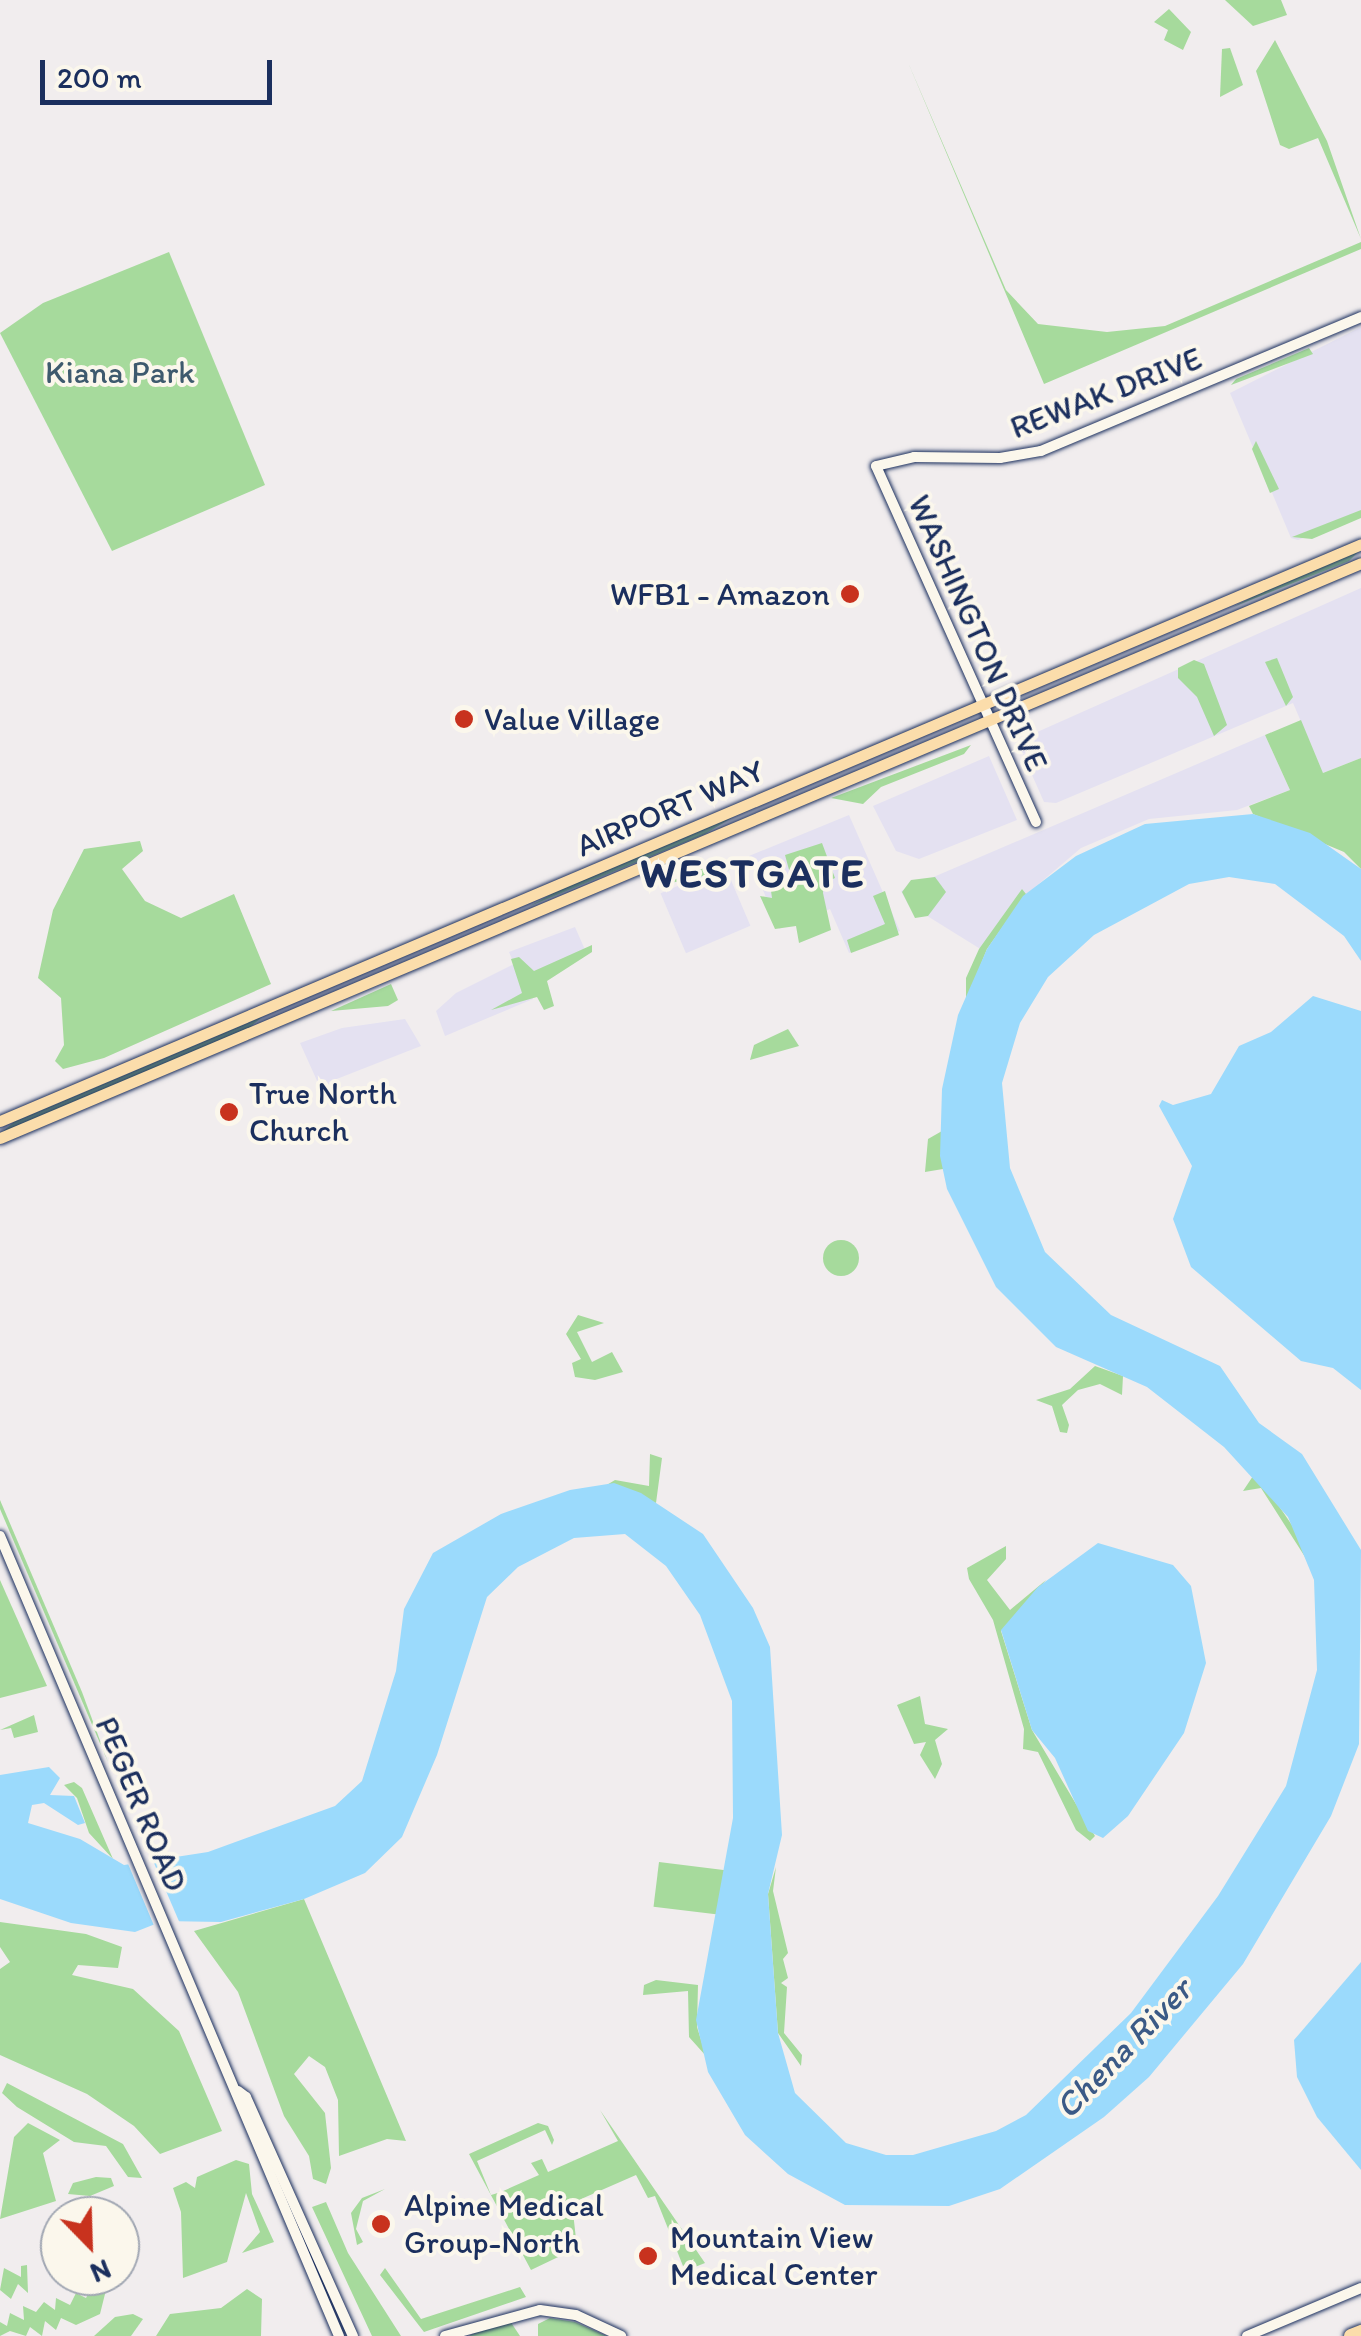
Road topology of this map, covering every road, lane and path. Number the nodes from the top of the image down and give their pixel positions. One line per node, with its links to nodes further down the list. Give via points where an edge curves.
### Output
1 (1361, 309): 3 (street, REWAK DRIVE)
2 (1361, 317): 3 (street, REWAK DRIVE)
3 (1344, 322): 4 (street, REWAK DRIVE, via 1040,451 1000,458 914,457)
4 (876, 466): 7 (street, WASHINGTON DRIVE)
5 (1361, 544): 7 (main road, AIRPORT WAY)
6 (1361, 562): 8 (main road, AIRPORT WAY)
7 (984, 706): 8 (street, WASHINGTON DRIVE); 10 (main road, AIRPORT WAY)
8 (990, 719): 9 (street, WASHINGTON DRIVE); 11 (main road, AIRPORT WAY)
9 (1036, 822)
10 (0, 1122)
11 (0, 1138)
12 (0, 1536): 13 (street, PEGER ROAD)
13 (238, 2091): 16 (street, PEGER ROAD); 17 (street, PEGER ROAD)
14 (1361, 2288): 20 (street)
15 (1361, 2332): 21 (highway)
16 (337, 2334)
17 (353, 2336)
18 (445, 2336): 19 (street, via 540,2310 576,2315)
19 (620, 2336)
20 (1248, 2336)
21 (1351, 2336)

